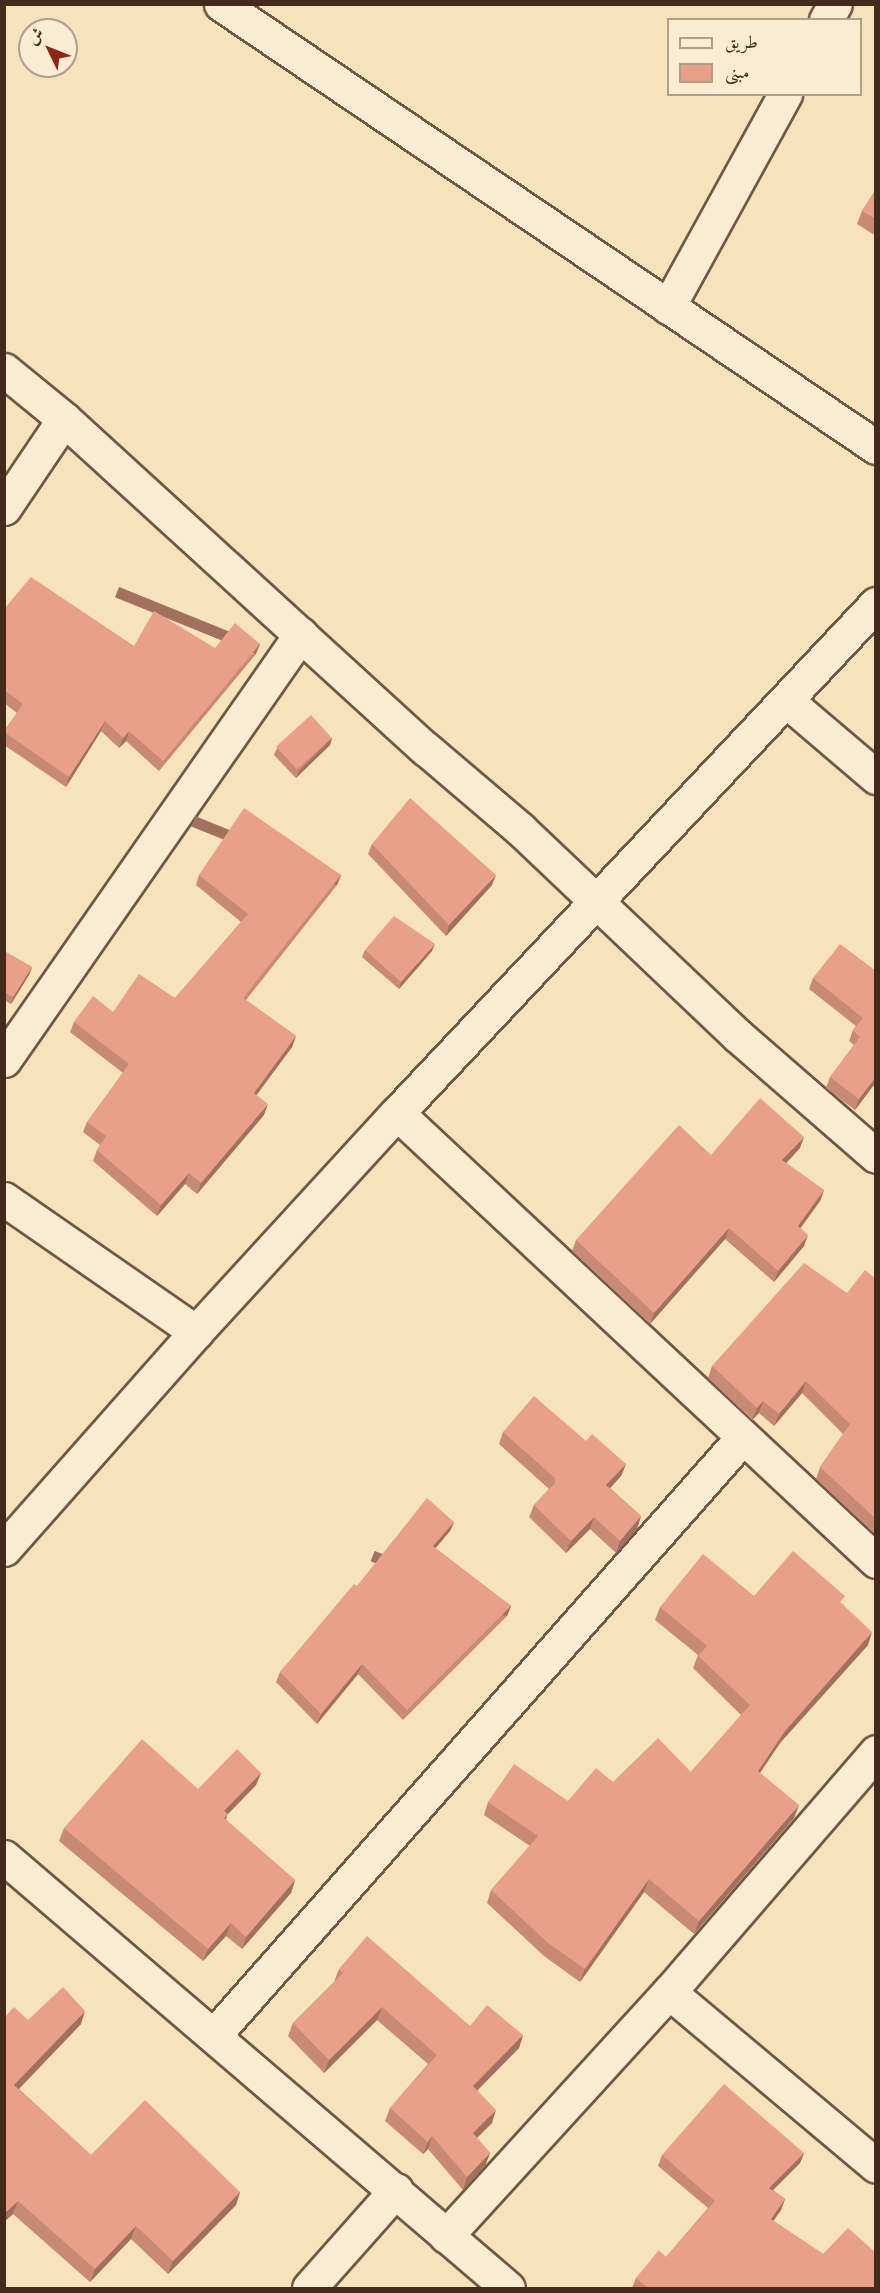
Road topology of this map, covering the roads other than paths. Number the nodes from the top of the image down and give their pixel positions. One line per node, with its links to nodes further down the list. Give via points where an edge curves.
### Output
1 (221, 4): 5 (street)
2 (835, 4): 3 (street)
3 (827, 18)
4 (784, 96): 5 (street)
5 (668, 307): 8 (street)
6 (4, 370): 7 (street)
7 (64, 419): 9 (street); 11 (street)
8 (876, 447)
9 (4, 508)
10 (876, 604): 12 (street)
11 (301, 634): 14 (street); 15 (street)
12 (788, 702): 13 (street); 14 (street)
13 (876, 777)
14 (598, 903): 16 (street); 17 (street, via 737,1035)
15 (4, 1060)
16 (397, 1113): 19 (street); 20 (street)
17 (876, 1156)
18 (4, 1199): 19 (street)
19 (196, 1332): 21 (street)
20 (743, 1437): 22 (street); 26 (street)
21 (4, 1549)
22 (876, 1561)
23 (876, 1752): 25 (street)
24 (4, 1857): 26 (street)
25 (669, 1992): 27 (street); 29 (street)
26 (215, 2034): 28 (street)
27 (876, 2166)
28 (396, 2190): 29 (street); 30 (street)
29 (446, 2236): 31 (street)
30 (309, 2289)
31 (508, 2289)

